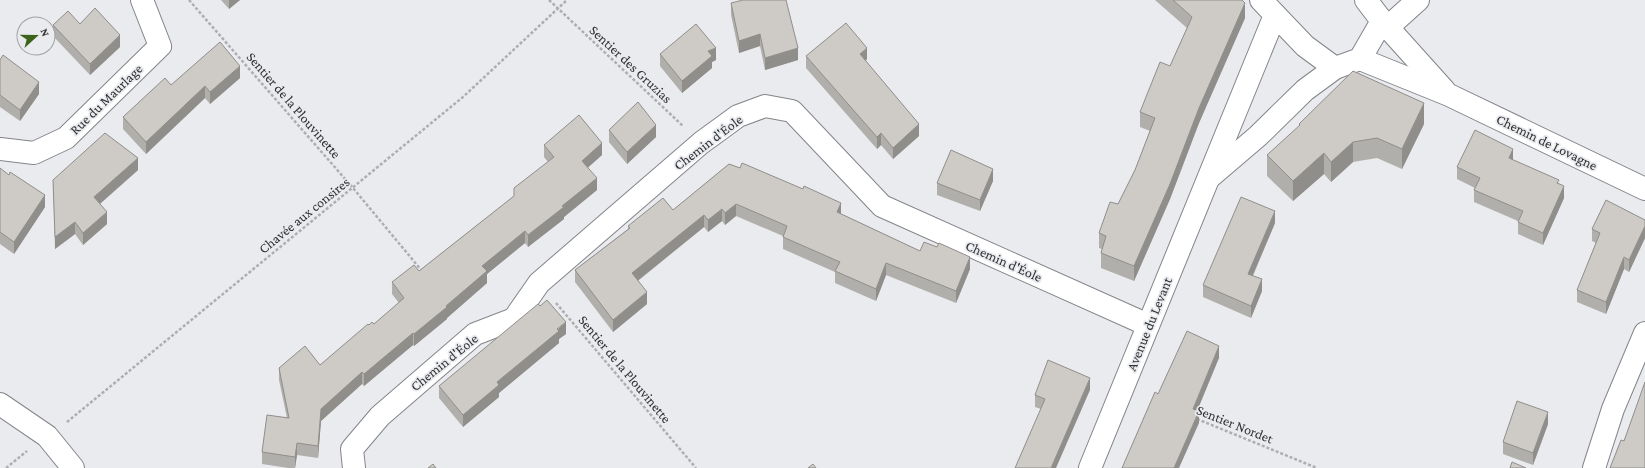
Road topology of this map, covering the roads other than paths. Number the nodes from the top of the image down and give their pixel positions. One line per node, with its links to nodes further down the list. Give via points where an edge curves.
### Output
1 (142, 0): 9 (street, Rue du Maurlage, via 160,46 66,138 34,152)
2 (1366, 0): 5 (street, Chemin de Lovagne)
3 (1418, 0): 5 (street)
4 (1268, 8): 7 (street, via 1305,46); 10 (street, Avenue du Levant)
5 (1385, 24): 6 (street); 8 (street, Chemin de Lovagne)
6 (1360, 60): 7 (street, Avenue du Levant); 8 (street, Chemin de Lovagne)
7 (1335, 68): 10 (street, Avenue du Levant, via 1305,90 1258,136)
8 (1449, 95): 11 (street, Chemin de Lovagne)
9 (0, 148)
10 (1208, 179): 12 (street, Avenue du Levant)
11 (1645, 189)
12 (1148, 325): 16 (street, Chemin d'Éole, via 882,206 792,111 765,106 738,116 701,143 539,282 514,319 475,334 380,416 352,449); 17 (street, Avenue du Levant)
13 (1645, 333): 18 (street, via 1613,409)
14 (0, 404): 15 (street, via 47,436)
15 (73, 468)
16 (354, 468)
17 (1090, 468)
18 (1594, 468)

